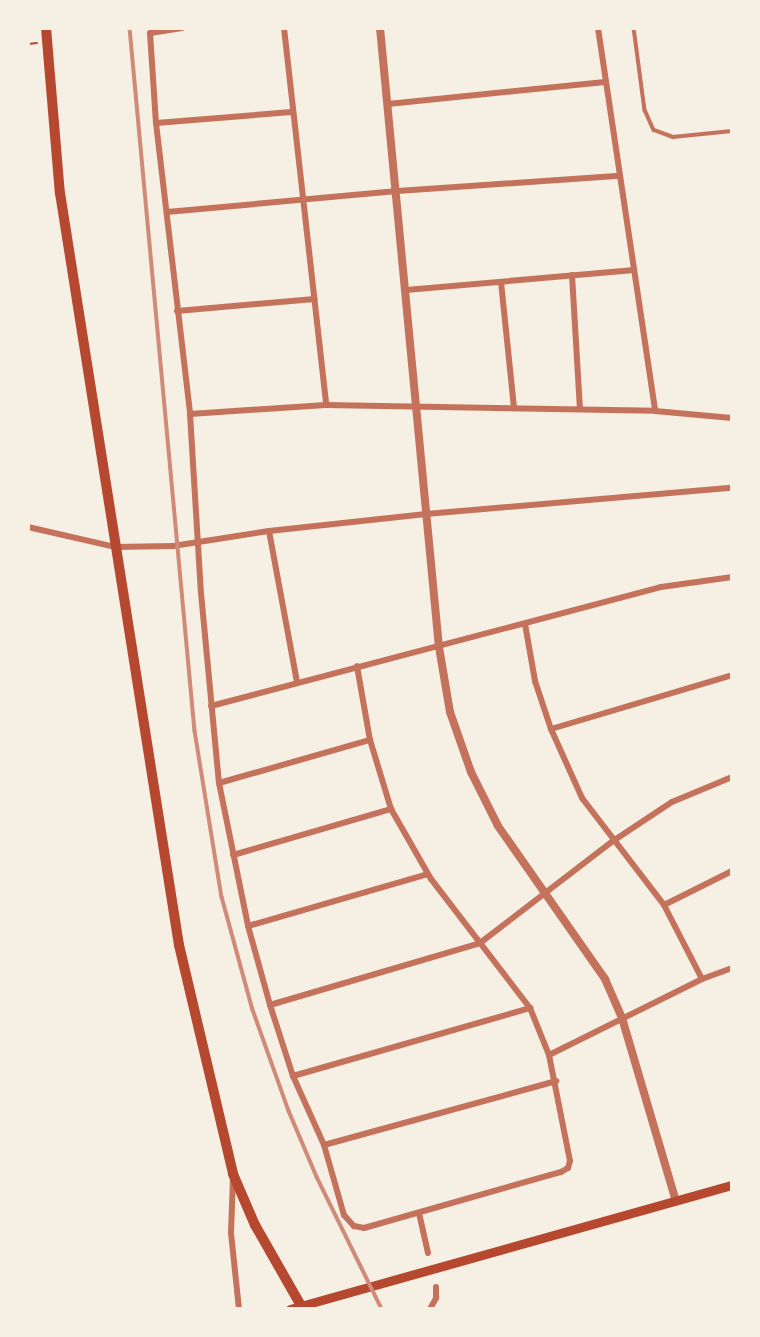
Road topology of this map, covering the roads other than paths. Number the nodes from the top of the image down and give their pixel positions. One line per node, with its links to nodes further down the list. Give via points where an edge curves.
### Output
1 (46, 28): 34 (highway, via 60,193)
2 (182, 28): 10 (street, via 149,33)
3 (284, 28): 9 (street)
4 (380, 28): 8 (street)
5 (598, 28): 7 (street)
6 (634, 28): 11 (lane, via 645,110 654,130 673,137)
7 (604, 82): 8 (street); 12 (street)
8 (388, 104): 13 (street)
9 (292, 111): 10 (street); 14 (street)
10 (156, 123): 15 (street)
11 (732, 131)
12 (619, 176): 13 (street); 16 (street)
13 (397, 191): 14 (street); 19 (street)
14 (305, 200): 15 (street); 20 (street)
15 (167, 212): 21 (street)
16 (634, 270): 17 (street); 26 (street)
17 (572, 275): 18 (street); 25 (street)
18 (501, 282): 19 (street); 24 (street)
19 (405, 290): 23 (street)
20 (314, 299): 21 (street); 22 (street)
21 (177, 311): 27 (street)
22 (326, 405): 23 (street); 27 (street)
23 (416, 406): 24 (street); 30 (street)
24 (514, 408): 25 (street)
25 (580, 409): 26 (street)
26 (655, 411): 28 (street)
27 (190, 414): 33 (street)
28 (732, 418)
29 (731, 488): 30 (street)
30 (426, 514): 32 (street); 37 (street)
31 (28, 527): 34 (street)
32 (269, 531): 33 (street); 40 (street)
33 (198, 540): 34 (street, via 173,546); 41 (street)
34 (115, 547): 64 (highway, via 179,945)
35 (732, 578): 36 (street, via 662,587)
36 (525, 624): 37 (street); 42 (street, via 535,681)
37 (439, 647): 38 (street); 51 (street, via 450,712 471,772 498,826)
38 (357, 666): 40 (street); 43 (street)
39 (732, 675): 42 (street)
40 (297, 682): 41 (street)
41 (211, 706): 45 (street)
42 (551, 729): 47 (street, via 582,799)
43 (370, 740): 45 (street); 46 (street)
44 (732, 777): 47 (street, via 672,802)
45 (219, 783): 48 (street)
46 (391, 809): 48 (street); 50 (street)
47 (612, 841): 51 (street); 52 (street)
48 (233, 855): 53 (street)
49 (732, 871): 52 (street)
50 (428, 874): 53 (street); 54 (street)
51 (544, 894): 54 (street); 59 (street, via 599,970)
52 (664, 905): 56 (street)
53 (247, 926): 57 (street)
54 (480, 943): 57 (street); 58 (street)
55 (732, 968): 56 (street)
56 (702, 979): 59 (street)
57 (270, 1005): 61 (street)
58 (530, 1009): 60 (street); 61 (street)
59 (622, 1018): 60 (street); 66 (street)
60 (549, 1055): 62 (street)
61 (293, 1076): 63 (street)
62 (556, 1081): 63 (street); 67 (street, via 568,1168)
63 (324, 1145): 67 (street, via 344,1215 354,1226 364,1228)
64 (233, 1174): 70 (street, via 231,1233); 72 (highway)
65 (732, 1185): 66 (main road)
66 (676, 1201): 71 (main road)
67 (419, 1213): 68 (street)
68 (428, 1253)
69 (436, 1287): 73 (street)
70 (239, 1309)
71 (289, 1309)
72 (303, 1309)
73 (430, 1309)

